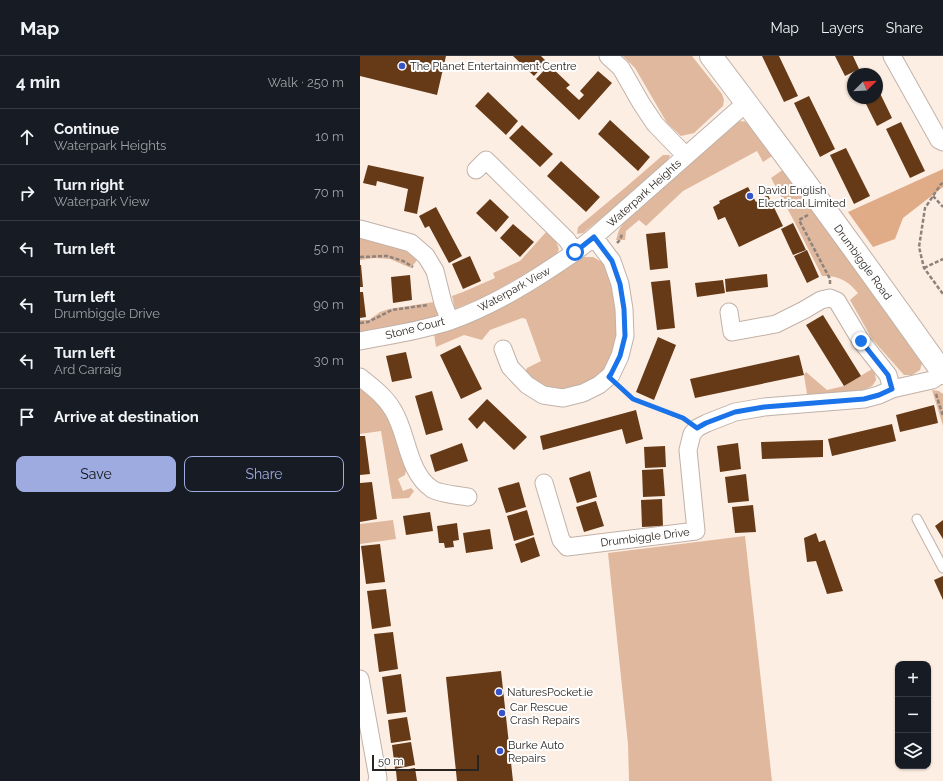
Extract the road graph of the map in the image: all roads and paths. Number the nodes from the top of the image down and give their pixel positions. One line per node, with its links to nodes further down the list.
1 (608, 56): 6 (street)
2 (710, 56): 4 (street, Drumbiggle Road)
3 (892, 56): 5 (street)
4 (746, 103): 6 (street, Waterpark Heights); 27 (street, Drumbiggle Road)
5 (943, 142)
6 (686, 156): 13 (street, Waterpark Heights)
7 (476, 170): 14 (street)
8 (943, 183): 9 (path)
9 (933, 196): 10 (path); 18 (path)
10 (943, 207)
11 (812, 213): 21 (path)
12 (360, 229): 23 (street, Stone Court)
13 (594, 237): 14 (street, Waterpark Heights); 29 (street)
14 (575, 252): 23 (street, Waterpark View)
15 (360, 257): 17 (path)
16 (943, 258): 18 (path)
17 (416, 268)
18 (924, 268): 19 (path)
19 (943, 294)
20 (427, 299): 24 (path)
21 (833, 300): 22 (street); 30 (street)
22 (729, 312)
23 (450, 321): 25 (street, Stone Court)
24 (360, 323)
25 (360, 341)
26 (503, 349): 29 (street)
27 (943, 373): 30 (street)
28 (360, 377): 33 (street)
29 (609, 377): 31 (path)
30 (892, 389): 31 (street)
31 (697, 428): 32 (street, Drumbiggle Drive)
32 (544, 483)
33 (468, 497)
34 (917, 519): 35 (lane)
35 (943, 568)
36 (360, 679): 37 (street)
37 (377, 781)

